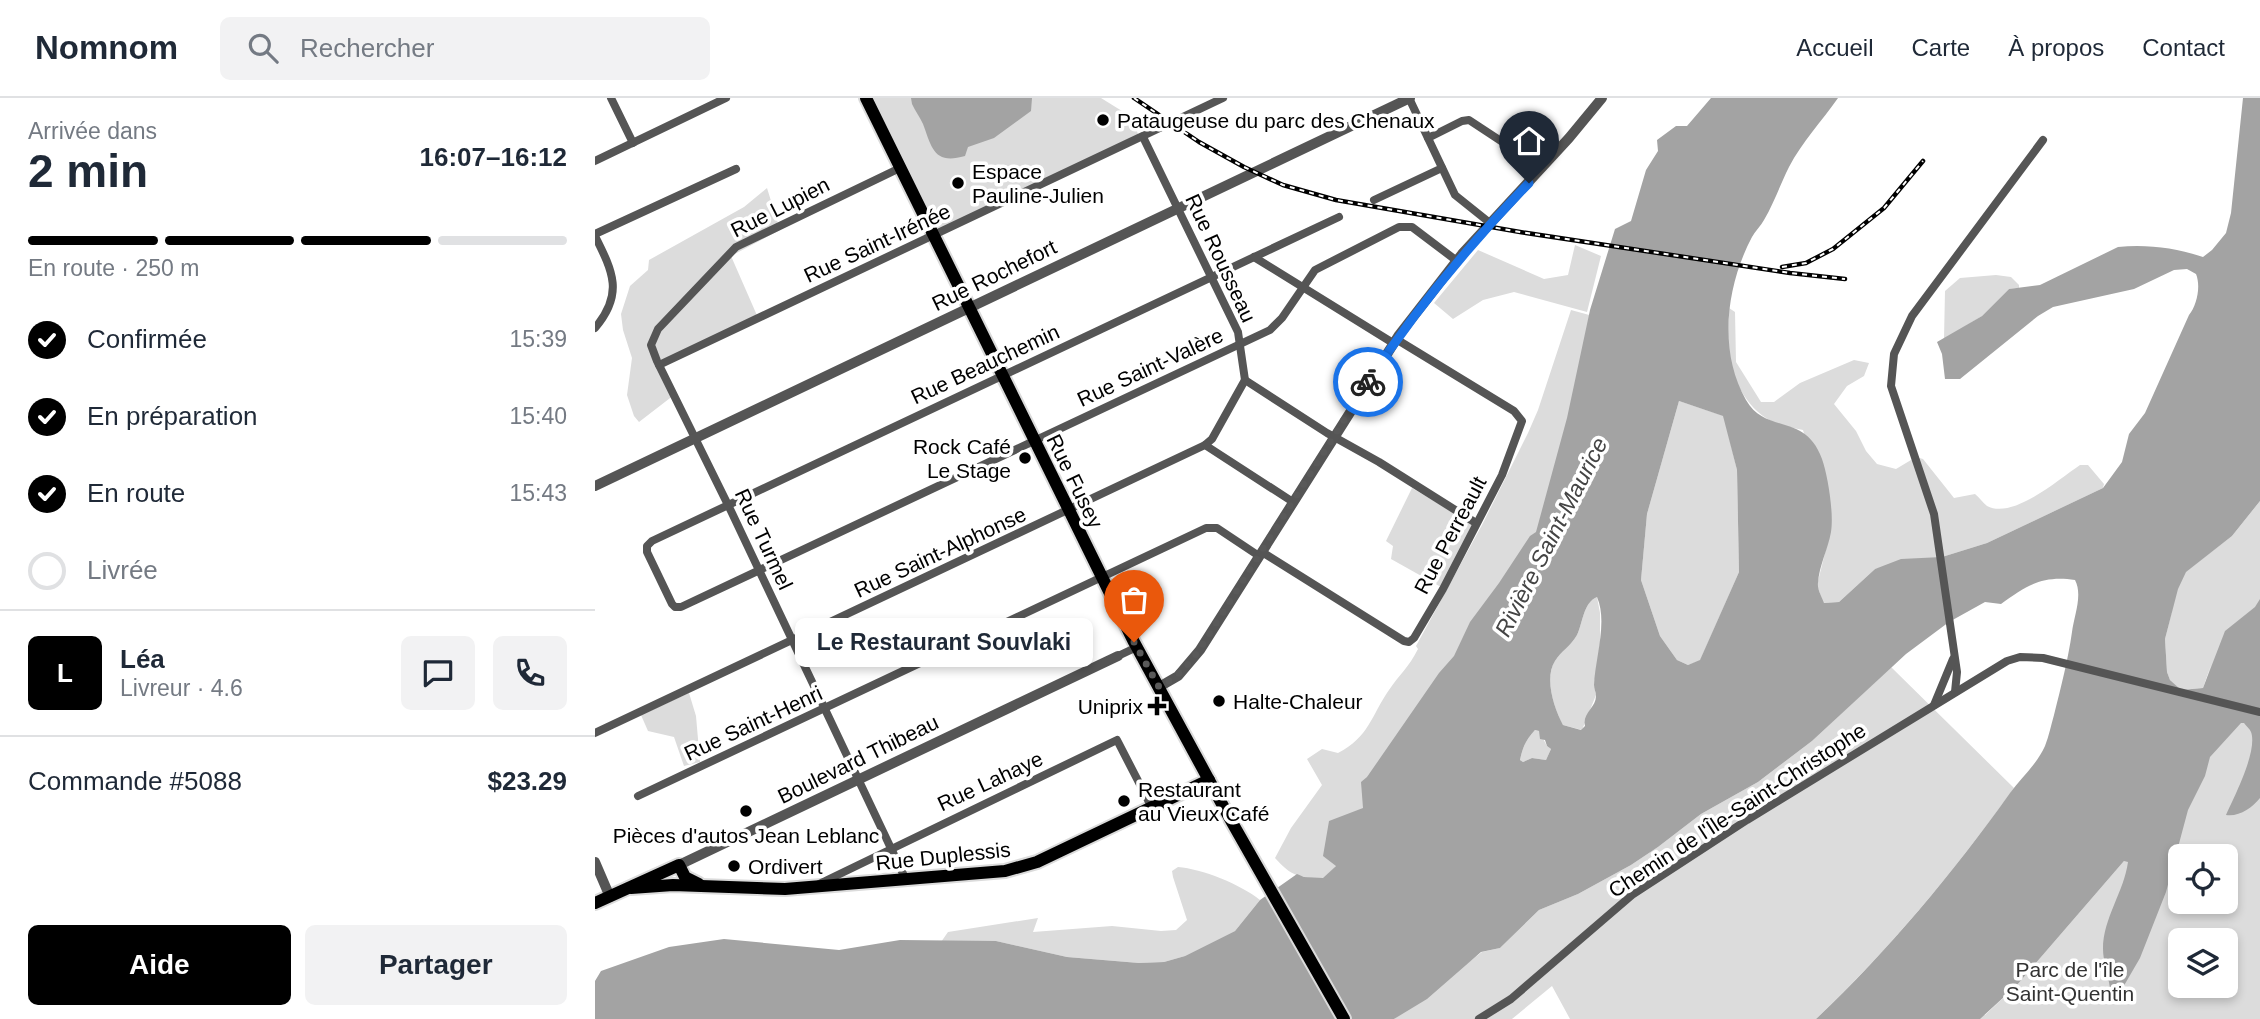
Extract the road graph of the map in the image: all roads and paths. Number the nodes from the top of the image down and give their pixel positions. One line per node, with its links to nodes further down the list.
1 (611, 98): 10 (street)
2 (726, 98): 10 (street)
3 (866, 98): 13 (main road, Rue Fusey)
4 (1223, 98): 7 (street, Rue Saint-Irénée)
5 (1409, 98): 8 (street); 17 (street, Rue Rochefort)
6 (1602, 98): 14 (street)
7 (1143, 137): 17 (street, Rue Rousseau); 21 (street, Rue Saint-Irénée)
8 (1428, 138): 12 (street); 14 (street)
9 (2043, 139): 48 (street)
10 (633, 143): 11 (street)
11 (595, 160)
12 (1442, 167): 16 (street); 19 (street)
13 (900, 168): 21 (main road, Rue Fusey); 30 (street, Rue Lupien)
14 (1542, 168): 19 (street)
15 (736, 169): 20 (street)
16 (1374, 200)
17 (1178, 208): 24 (street, Rue Rousseau); 26 (street, Rue Rochefort)
18 (1339, 217): 22 (street, Rue Beauchemin)
19 (1490, 223): 23 (street)
20 (595, 235): 27 (street)
21 (935, 235): 26 (main road, Rue Fusey); 30 (street, Rue Saint-Irénée)
22 (1254, 257): 24 (street, Rue Beauchemin); 25 (street)
23 (1457, 261): 25 (street, Rue Saint-Valère); 28 (street)
24 (1212, 277): 29 (street, Rue Rousseau); 31 (street, Rue Beauchemin)
25 (1303, 286): 28 (street); 29 (street, Rue Saint-Valère)
26 (971, 308): 31 (main road, Rue Fusey); 34 (street, Rue Rochefort)
27 (595, 328)
28 (1395, 341): 33 (street); 41 (street, Rue Perreault)
29 (1240, 344): 32 (street, Rue Rousseau); 35 (street, Rue Saint-Valère)
30 (659, 365): 34 (street, Rue Turmel)
31 (1003, 375): 35 (main road, Rue Fusey); 39 (street, Rue Beauchemin)
32 (1245, 380): 33 (street); 36 (street)
33 (1334, 437): 38 (street); 41 (street)
34 (695, 438): 37 (street, Rue Rochefort); 39 (street, Rue Turmel)
35 (1034, 442): 40 (main road, Rue Fusey); 43 (street, Rue Saint-Valère)
36 (1205, 445): 38 (street); 40 (street, Rue Saint-Alphonse)
37 (595, 486)
38 (1293, 502): 42 (street)
39 (729, 505): 43 (street, Rue Turmel); 45 (street, Rue Beauchemin)
40 (1067, 511): 44 (main road, Rue Fusey); 46 (street, Rue Saint-Alphonse)
41 (1476, 523): 42 (street, Rue Perreault)
42 (1260, 554): 44 (street, Rue Saint-Henri); 50 (street)
43 (759, 571): 45 (street, Rue Saint-Valère); 46 (street, Rue Turmel)
44 (1103, 579): 47 (main road, Rue Fusey); 53 (street, Rue Saint-Henri)
45 (675, 607)
46 (792, 640): 53 (street, Rue Turmel); 55 (street, Rue Saint-Alphonse)
47 (1136, 647): 49 (street, Boulevard Thibeau); 50 (main road, Rue Fusey)
48 (1953, 654): 51 (street); 52 (street)
49 (1118, 656): 57 (street, Boulevard Thibeau)
50 (1159, 687): 56 (main road, Rue Fusey)
51 (1955, 692): 52 (street, Chemin de l'Île-Saint-Christophe); 54 (street, Chemin de l'Île-Saint-Christophe)
52 (1934, 706): 70 (street, Chemin de l'Île-Saint-Christophe)
53 (824, 709): 57 (street, Rue Turmel); 58 (street, Rue Saint-Henri)
54 (2260, 712)
55 (595, 733)
56 (1209, 779): 59 (main road, Rue Duplessis); 69 (main road, Rue Fusey)
57 (859, 781): 60 (street, Rue Turmel); 62 (street, Boulevard Thibeau)
58 (638, 796)
59 (1151, 806): 60 (street, Rue Lahaye); 63 (main road, Rue Duplessis)
60 (891, 848): 63 (street, Rue Turmel); 65 (street, Rue Lahaye)
61 (595, 862): 67 (street)
62 (679, 865): 64 (main road); 66 (main road, Boulevard Thibeau)
63 (905, 880): 65 (main road, Rue Duplessis)
64 (703, 885): 65 (main road, Rue Duplessis); 66 (main road, Rue Duplessis)
65 (813, 887)
66 (631, 888): 67 (main road, Boulevard Thibeau)
67 (610, 897): 68 (main road, Boulevard Thibeau)
68 (595, 903)
69 (1344, 1019)
70 (1479, 1019)

